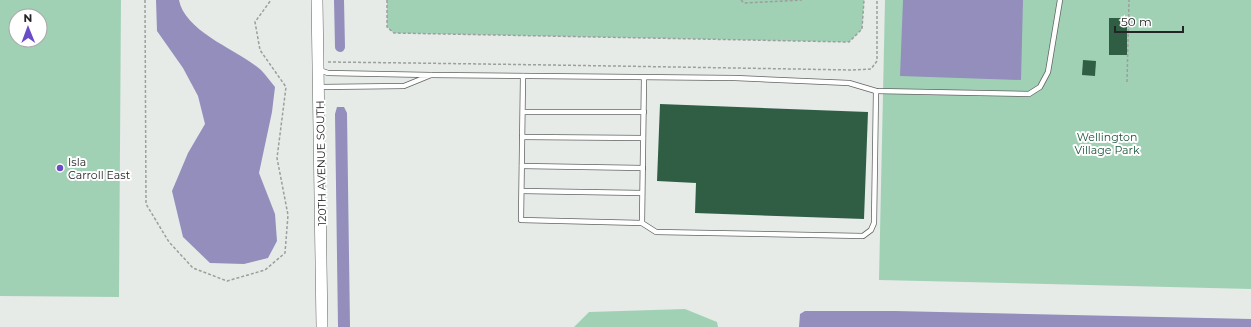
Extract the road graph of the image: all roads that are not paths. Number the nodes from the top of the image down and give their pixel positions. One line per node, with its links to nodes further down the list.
1 (317, 0): 3 (street, 120TH AVENUE SOUTH)
2 (1060, 0): 8 (lane)
3 (320, 70): 4 (lane); 7 (street, 120TH AVENUE SOUTH)
4 (431, 75): 5 (lane); 7 (lane)
5 (523, 76): 6 (lane); 9 (lane)
6 (644, 78): 8 (lane); 10 (lane)
7 (320, 87): 18 (street, 120TH AVENUE SOUTH)
8 (876, 91): 17 (lane)
9 (522, 112): 10 (lane); 11 (lane)
10 (644, 112): 12 (lane)
11 (522, 137): 12 (lane); 13 (lane)
12 (643, 138): 14 (lane)
13 (522, 166): 14 (lane); 15 (lane)
14 (643, 168): 16 (lane)
15 (522, 191): 16 (lane); 17 (lane)
16 (642, 193): 17 (lane)
17 (642, 223)
18 (322, 327)

